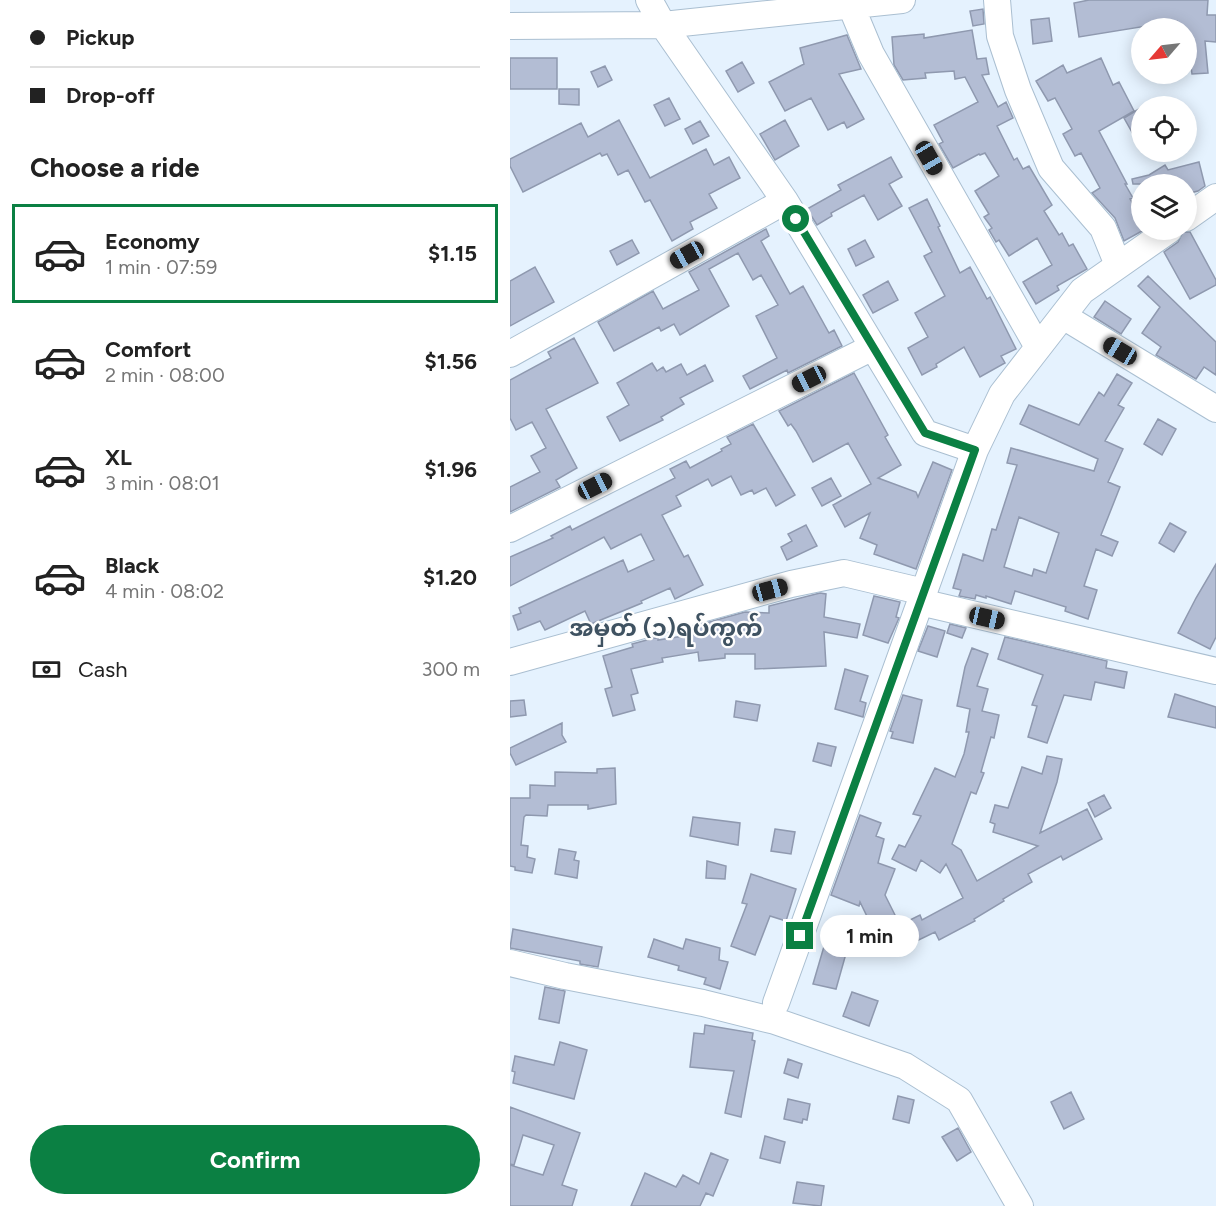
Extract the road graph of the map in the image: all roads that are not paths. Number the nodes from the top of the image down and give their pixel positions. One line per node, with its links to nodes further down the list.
1 (649, 0): 5 (street)
2 (902, 0): 4 (street)
3 (997, 0): 11 (street)
4 (851, 6): 5 (street); 13 (street)
5 (663, 25): 6 (street); 8 (street)
6 (510, 26)
7 (1216, 197): 9 (street)
8 (784, 201): 14 (street); 15 (street)
9 (1197, 210)
10 (1154, 240): 11 (street)
11 (1118, 265): 12 (street)
12 (1063, 315): 13 (street); 16 (street)
13 (1038, 346): 17 (street)
14 (873, 347): 17 (street); 18 (street)
15 (510, 354)
16 (1216, 409)
17 (975, 450): 19 (street)
18 (510, 529)
19 (922, 597): 20 (street); 21 (street); 23 (street)
20 (510, 662)
21 (1216, 671)
22 (510, 963): 24 (street)
23 (776, 1003)
24 (1020, 1206)

